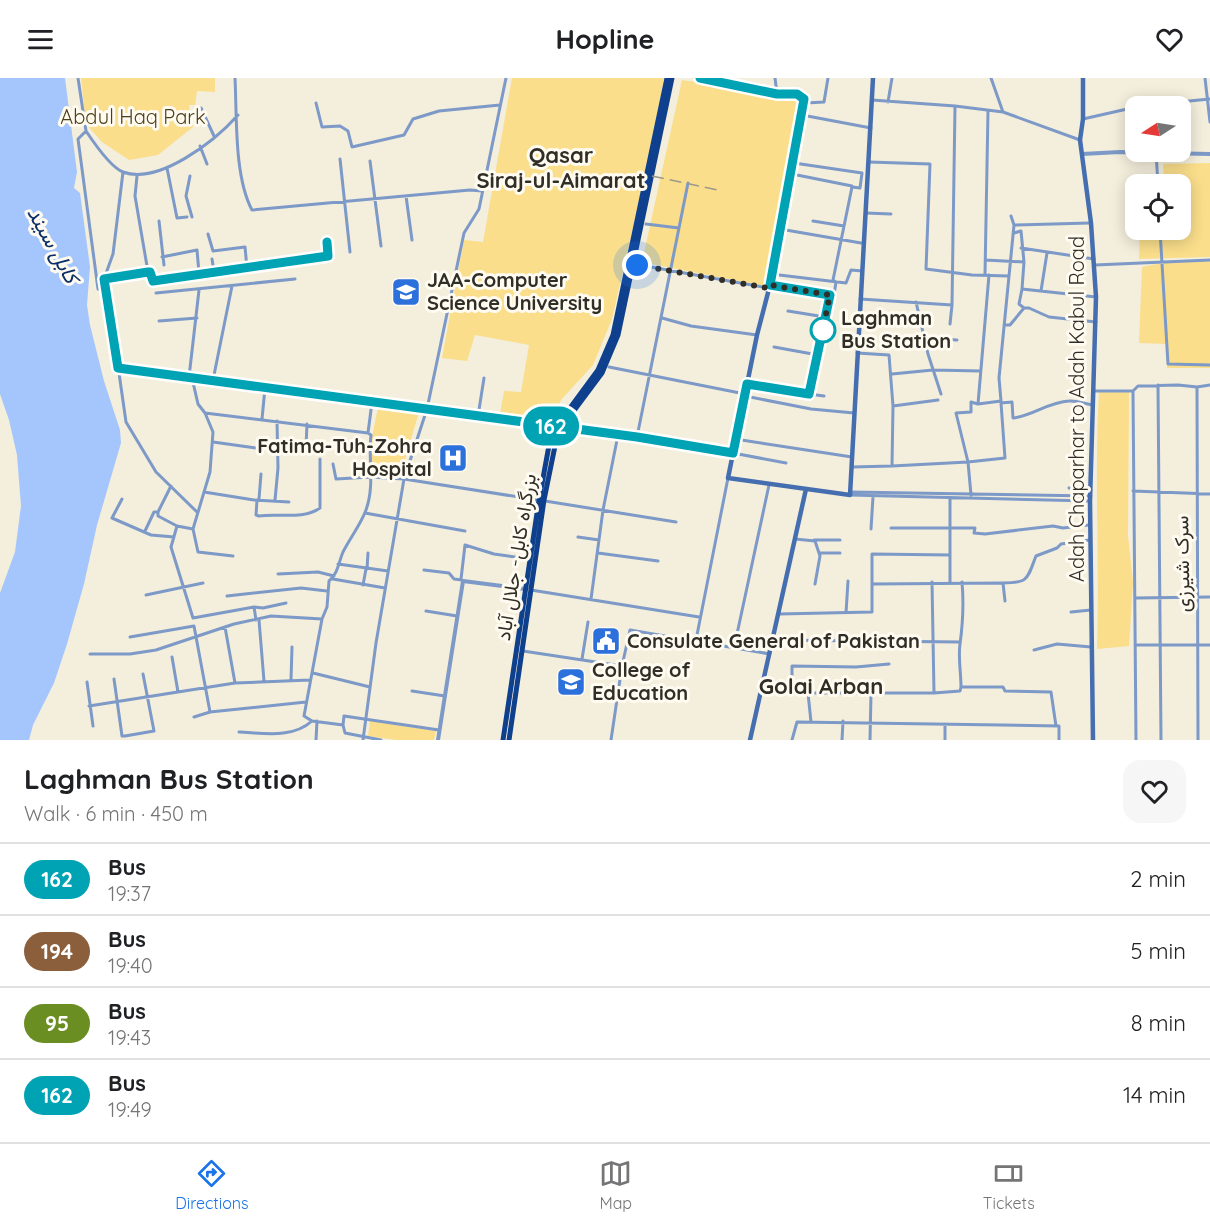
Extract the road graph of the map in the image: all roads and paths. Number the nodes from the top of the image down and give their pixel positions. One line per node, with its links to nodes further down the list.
1 (78, 78): 33 (street)
2 (235, 78): 28 (street)
3 (506, 78): 22 (street)
4 (667, 78): 90 (highway, بزرگراه کابل- جلال آباد)
5 (672, 78): 90 (highway, بزرگراه کابل- جلال آباد)
6 (700, 78): 14 (main road)
7 (775, 78): 15 (street)
8 (828, 78): 16 (street)
9 (873, 78): 18 (main road)
10 (892, 78): 20 (street)
11 (990, 78): 27 (street)
12 (1083, 78): 30 (main road, Adah Chaparhar to Adah Kabul Road)
13 (1205, 78): 17 (street)
14 (710, 79): 15 (main road)
15 (777, 94): 16 (main road)
16 (804, 99): 29 (main road)
17 (1208, 99): 19 (street); 31 (street)
18 (872, 100): 20 (street); 32 (main road)
19 (1191, 101)
20 (888, 102): 23 (street)
21 (316, 103): 22 (street)
22 (500, 105): 53 (street)
23 (955, 106): 26 (street); 97 (street)
24 (201, 108): 34 (street)
25 (1125, 110): 30 (street)
26 (988, 111): 27 (street); 84 (street)
27 (1003, 112): 35 (street)
28 (238, 115): 34 (street); 57 (street)
29 (802, 115): 32 (street); 44 (main road)
30 (1083, 119): 35 (main road, Adah Chaparhar to Adah Kabul Road)
31 (1210, 122)
32 (871, 128): 43 (main road)
33 (86, 131): 47 (street); 109 (street)
34 (214, 136): 36 (street)
35 (1080, 140): 38 (main road, Adah Chaparhar to Adah Kabul Road)
36 (200, 146): 45 (street); 46 (street)
37 (1125, 152): 38 (street)
38 (1082, 154): 65 (main road, Adah Chaparhar to Adah Kabul Road)
39 (1191, 154): 40 (street)
40 (1210, 154)
41 (340, 159): 57 (street)
42 (370, 161): 56 (street)
43 (869, 162): 54 (main road); 97 (street)
44 (794, 163): 48 (main road); 52 (street)
45 (207, 164)
46 (167, 168): 49 (street); 61 (street)
47 (123, 172): 49 (street); 102 (street)
48 (792, 174): 52 (street); 70 (main road)
49 (137, 175): 95 (street)
50 (190, 176): 62 (street)
51 (688, 183): 69 (street)
52 (852, 187): 54 (street); 68 (street)
53 (482, 191): 55 (street); 158 (street)
54 (867, 193): 58 (main road)
55 (406, 196): 56 (street); 74 (street)
56 (375, 199): 57 (street); 78 (street)
57 (344, 202): 80 (street)
58 (866, 213): 59 (street); 94 (main road)
59 (891, 214)
60 (1011, 216): 67 (street)
61 (187, 217)
62 (192, 217)
63 (159, 221): 82 (street)
64 (813, 221): 68 (street)
65 (1091, 223): 67 (street); 89 (main road, Adah Chaparhar to Adah Kabul Road)
66 (646, 224): 69 (street)
67 (1014, 225): 71 (street)
68 (844, 226): 73 (street)
69 (679, 228): 93 (street)
70 (780, 229): 73 (street); 99 (main road)
71 (1014, 233): 79 (street); 85 (street)
72 (208, 234): 92 (street)
73 (840, 239): 77 (street); 104 (street)
74 (412, 240)
75 (1161, 240): 87 (street)
76 (327, 242): 92 (street)
77 (861, 243)
78 (381, 246)
79 (1021, 248): 81 (street); 88 (street)
80 (350, 252)
81 (1047, 253): 89 (street); 110 (street)
82 (162, 256): 91 (street); 98 (street)
83 (212, 259): 96 (street)
84 (985, 260): 85 (street); 100 (street)
85 (1011, 260): 88 (street); 101 (street)
86 (1210, 260): 87 (street)
87 (1162, 261): 89 (street); 132 (street)
88 (1024, 262): 107 (street)
89 (1095, 262): 113 (main road, Adah Chaparhar to Adah Kabul Road)
90 (632, 264): 93 (street); 165 (highway, بزرگراه کابل- جلال آباد)
91 (164, 265)
92 (247, 268): 96 (street)
93 (670, 271): 106 (street); 121 (street)
94 (862, 271): 104 (street); 114 (main road)
95 (148, 272): 98 (street); 102 (street)
96 (214, 272): 98 (street)
97 (953, 272): 100 (street); 116 (street)
98 (199, 273)
99 (771, 274): 104 (street); 106 (main road)
100 (987, 275): 101 (street); 136 (street)
101 (1009, 276): 125 (street)
102 (104, 279): 109 (street)
103 (295, 279): 105 (street)
104 (832, 280): 112 (street)
105 (232, 285): 108 (street); 141 (street)
106 (769, 286): 112 (street); 126 (main road)
107 (1022, 289): 110 (street); 117 (street)
108 (199, 290): 111 (street); 120 (street)
109 (106, 291): 134 (street)
110 (1041, 291): 113 (street)
111 (156, 293)
112 (830, 295): 119 (street)
113 (1096, 297): 123 (main road, Adah Chaparhar to Adah Kabul Road)
114 (860, 299): 115 (street); 130 (main road)
115 (916, 302): 116 (street); 127 (street)
116 (952, 305): 124 (street)
117 (1023, 308): 123 (street); 125 (street)
118 (788, 310): 119 (street)
119 (825, 317): 131 (street)
120 (196, 318): 122 (street); 139 (street)
121 (662, 318): 126 (street); 138 (street)
122 (159, 321)
123 (1096, 322): 147 (main road, Adah Chaparhar to Adah Kabul Road)
124 (950, 324)
125 (1004, 325): 155 (street)
126 (757, 335): 142 (main road)
127 (925, 338): 128 (street); 135 (street)
128 (957, 340)
129 (774, 347): 131 (street)
130 (857, 353): 137 (street); 160 (main road)
131 (818, 355): 149 (street)
132 (1210, 365)
133 (609, 367): 138 (street)
134 (118, 368): 139 (street); 186 (street)
135 (933, 370): 136 (street); 137 (street); 150 (street)
136 (980, 371): 155 (street)
137 (891, 374): 157 (street)
138 (650, 376): 151 (street); 168 (street)
139 (190, 377): 141 (street); 159 (street)
140 (484, 378): 161 (street)
141 (213, 380): 145 (street)
142 (747, 384): 149 (street); 151 (main road)
143 (1158, 385): 146 (street); 148 (street); 191 (street)
144 (1210, 385): 146 (street)
145 (265, 387): 153 (street); 162 (street)
146 (1197, 387): 193 (street, سرک شیرزی)
147 (1093, 390): 148 (street); 156 (main road, Adah Chaparhar to Adah Kabul Road)
148 (1133, 391): 189 (street)
149 (809, 394): 152 (street)
150 (941, 394)
151 (745, 395): 160 (street); 169 (main road)
152 (824, 396)
153 (372, 400): 158 (street); 166 (street)
154 (938, 400): 157 (street)
155 (978, 404): 176 (street)
156 (1093, 405): 176 (street); 196 (main road, Adah Chaparhar to Adah Kabul Road)
157 (893, 406): 179 (street)
158 (427, 409): 161 (street); 184 (street)
159 (205, 412): 162 (street); 170 (street)
160 (854, 413): 174 (main road)
161 (478, 416): 165 (street)
162 (262, 419): 163 (street)
163 (277, 421): 164 (street); 201 (street)
164 (307, 424): 166 (street); 171 (street)
165 (558, 428): 167 (street); 202 (highway, بزرگراه کابل- جلال آباد)
166 (368, 433): 182 (street)
167 (618, 435): 168 (street); 204 (street)
168 (637, 437): 173 (street)
169 (735, 439): 173 (main road); 174 (street)
170 (213, 442): 172 (street); 190 (street)
171 (306, 446)
172 (256, 448)
173 (733, 453): 177 (street); 183 (main road)
174 (852, 457): 180 (main road)
175 (320, 459): 200 (street)
176 (968, 462): 179 (street); 195 (street)
177 (786, 463)
178 (333, 464): 182 (street)
179 (892, 466): 180 (street)
180 (852, 467): 192 (main road)
181 (261, 474): 200 (street)
182 (371, 477): 184 (street); 207 (street)
183 (728, 478): 185 (main road); 269 (street)
184 (404, 479): 202 (street); 208 (street)
185 (769, 485): 188 (main road); 286 (street)
186 (171, 486): 205 (street); 206 (street)
187 (1069, 488): 196 (street)
188 (806, 489): 192 (main road); 220 (main road)
189 (1133, 491): 191 (street); 258 (street)
190 (204, 492): 200 (street); 206 (street)
191 (1161, 492): 193 (street); 255 (street)
192 (850, 494): 195 (street); 197 (street)
193 (1196, 494): 194 (street); 256 (street, سرک شیرزی)
194 (1210, 494)
195 (971, 496): 196 (street); 198 (street)
196 (1091, 496): 210 (main road, Adah Chaparhar to Adah Kabul Road)
197 (873, 497): 198 (street); 214 (street)
198 (950, 498): 215 (street)
199 (122, 499): 216 (street)
200 (258, 500): 201 (street)
201 (274, 500): 203 (street)
202 (542, 500): 204 (street); 231 (highway, بزرگراه کابل- جلال آباد); 251 (highway, بزرگراه کابل- جلال آباد)
203 (289, 502)
204 (603, 510): 209 (street); 222 (street)
205 (158, 512): 211 (street); 216 (street)
206 (197, 512): 213 (street)
207 (365, 513): 208 (street); 233 (street)
208 (397, 519): 217 (street); 236 (street)
209 (676, 522)
210 (1091, 525): 215 (street); 221 (main road, Adah Chaparhar to Adah Kabul Road)
211 (177, 526): 213 (street); 218 (street)
212 (891, 528): 215 (street)
213 (193, 529): 230 (street)
214 (871, 529)
215 (950, 529): 229 (street)
216 (146, 531): 218 (street)
217 (465, 531)
218 (174, 537): 249 (street)
219 (578, 537): 222 (street)
220 (795, 539): 223 (street); 267 (main road)
221 (1091, 539): 245 (street); 263 (main road, Adah Chaparhar to Adah Kabul Road)
222 (599, 540): 226 (street)
223 (814, 540): 224 (street); 227 (street)
224 (840, 540)
225 (368, 553): 234 (street)
226 (598, 553): 232 (street); 259 (street)
227 (818, 553): 228 (street); 246 (street)
228 (840, 554)
229 (950, 555): 242 (street); 247 (street)
230 (233, 556)
231 (530, 559): 239 (street); 251 (highway, بزرگراه کابل- جلال آباد)
232 (658, 561)
233 (338, 564): 234 (street); 238 (street)
234 (366, 569): 236 (street); 248 (street)
235 (424, 570): 239 (street)
236 (388, 571): 250 (street)
237 (278, 574): 238 (street)
238 (334, 578): 248 (street); 252 (street)
239 (463, 580): 251 (street); 268 (street)
240 (848, 581): 266 (street)
241 (932, 582): 242 (street); 247 (street); 278 (street)
242 (950, 582): 243 (street)
243 (962, 582): 245 (street); 279 (street)
244 (203, 583): 249 (street)
245 (1003, 583): 260 (street)
246 (815, 584)
247 (872, 584): 266 (street)
248 (363, 585): 250 (street)
249 (183, 587): 253 (street); 262 (street)
250 (385, 588): 296 (street)
251 (528, 590): 259 (street); 288 (highway, بزرگراه کابل- جلال آباد); 339 (highway, بزرگراه کابل- جلال آباد)
252 (328, 591): 254 (street); 270 (street)
253 (146, 595)
254 (227, 596)
255 (1159, 597): 256 (street); 258 (street); 281 (street)
256 (1198, 597): 257 (street); 282 (street, سرک شیرزی)
257 (1210, 597)
258 (1135, 598): 280 (street)
259 (591, 599): 269 (street)
260 (1005, 601)
261 (286, 603): 262 (street)
262 (254, 607): 271 (street)
263 (1093, 610): 265 (street); 285 (main road, Adah Chaparhar to Adah Kabul Road)
264 (426, 611): 268 (street)
265 (1071, 612)
266 (846, 613): 267 (street)
267 (779, 614): 277 (main road)
268 (457, 616): 315 (street)
269 (699, 616): 276 (street)
270 (322, 619): 271 (street); 297 (street)
271 (258, 620): 273 (street); 302 (street)
272 (588, 622): 292 (street)
273 (225, 627): 275 (street); 304 (street)
274 (130, 637): 275 (street)
275 (196, 637): 289 (street); 307 (street)
276 (696, 640): 286 (street); 294 (street)
277 (773, 640): 278 (street); 290 (main road)
278 (932, 641): 279 (street); 314 (street)
279 (960, 642): 306 (street)
280 (1136, 645): 281 (street); 349 (street)
281 (1160, 645): 282 (street); 350 (street)
282 (1198, 645): 283 (street); 351 (street, سرک شیرزی)
283 (1210, 645)
284 (292, 646): 300 (street)
285 (1093, 647): 287 (street); 348 (main road, Adah Chaparhar to Adah Kabul Road)
286 (734, 648): 290 (street)
287 (1034, 650)
288 (522, 651): 292 (street); 340 (highway, بزرگراه کابل- جلال آباد)
289 (90, 654)
290 (770, 654): 310 (main road)
291 (172, 657): 309 (street)
292 (582, 659): 294 (street)
293 (889, 664): 311 (street)
294 (622, 666): 341 (street)
295 (367, 667): 296 (street)
296 (374, 667): 305 (street)
297 (313, 673): 301 (street); 305 (street)
298 (143, 674): 316 (street)
299 (114, 679): 317 (street)
300 (291, 680): 301 (street); 302 (street)
301 (311, 680): 318 (street)
302 (264, 681): 304 (street)
303 (87, 682): 319 (street)
304 (235, 683): 307 (street)
305 (370, 687): 322 (street)
306 (961, 687): 314 (street); 330 (street)
307 (207, 688): 309 (street); 320 (street)
308 (412, 691): 315 (street)
309 (178, 692): 316 (street)
310 (761, 693): 311 (street); 342 (main road)
311 (792, 693): 312 (street)
312 (808, 693): 313 (street); 325 (street)
313 (871, 693): 314 (street); 326 (street)
314 (934, 693)
315 (445, 696): 331 (street)
316 (148, 697): 317 (street); 317 (street)
317 (118, 701): 319 (street)
318 (306, 702): 320 (street); 323 (street)
319 (89, 706): 329 (street)
320 (210, 712): 321 (street)
321 (194, 717)
322 (366, 720): 328 (street); 331 (street); 334 (street)
323 (315, 721): 328 (street); 333 (street); 336 (street)
324 (843, 721): 325 (street); 326 (street); 344 (street)
325 (811, 722): 343 (street)
326 (870, 723): 327 (street); 345 (street)
327 (945, 724): 330 (street); 346 (street)
328 (342, 725): 334 (street)
329 (93, 726)
330 (1056, 726): 347 (street)
331 (439, 730): 338 (street)
332 (239, 732): 333 (street)
333 (253, 733): 335 (street)
334 (363, 739): 337 (street)
335 (253, 740)
336 (316, 740)
337 (381, 740)
338 (438, 740)
339 (503, 740)
340 (509, 740)
341 (611, 740)
342 (750, 740)
343 (792, 740)
344 (842, 740)
345 (870, 740)
346 (945, 740)
347 (1059, 740)
348 (1093, 740)
349 (1136, 740)
350 (1161, 740)
351 (1198, 740)

